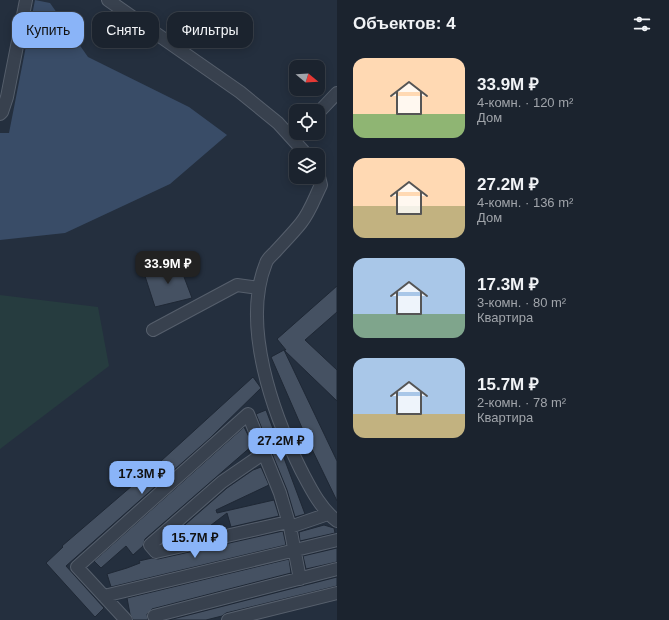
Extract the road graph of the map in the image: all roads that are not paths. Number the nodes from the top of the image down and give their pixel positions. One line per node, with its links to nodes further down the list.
1 (26, 0): 5 (lane)
2 (108, 0): 6 (lane)
3 (337, 93): 4 (lane)
4 (325, 106)
5 (0, 114)
6 (289, 131)
7 (321, 184): 8 (lane)
8 (259, 288): 9 (lane); 11 (lane)
9 (153, 330)
10 (264, 453): 12 (lane); 12 (lane); 18 (lane)
11 (332, 518): 12 (lane)
12 (289, 524): 14 (lane)
13 (337, 540): 14 (lane)
14 (294, 551): 16 (lane); 18 (lane)
15 (337, 569): 16 (lane)
16 (300, 579): 19 (lane)
17 (337, 592): 21 (lane)
18 (104, 596): 20 (lane)
19 (154, 616)
20 (126, 620)
21 (228, 620)

